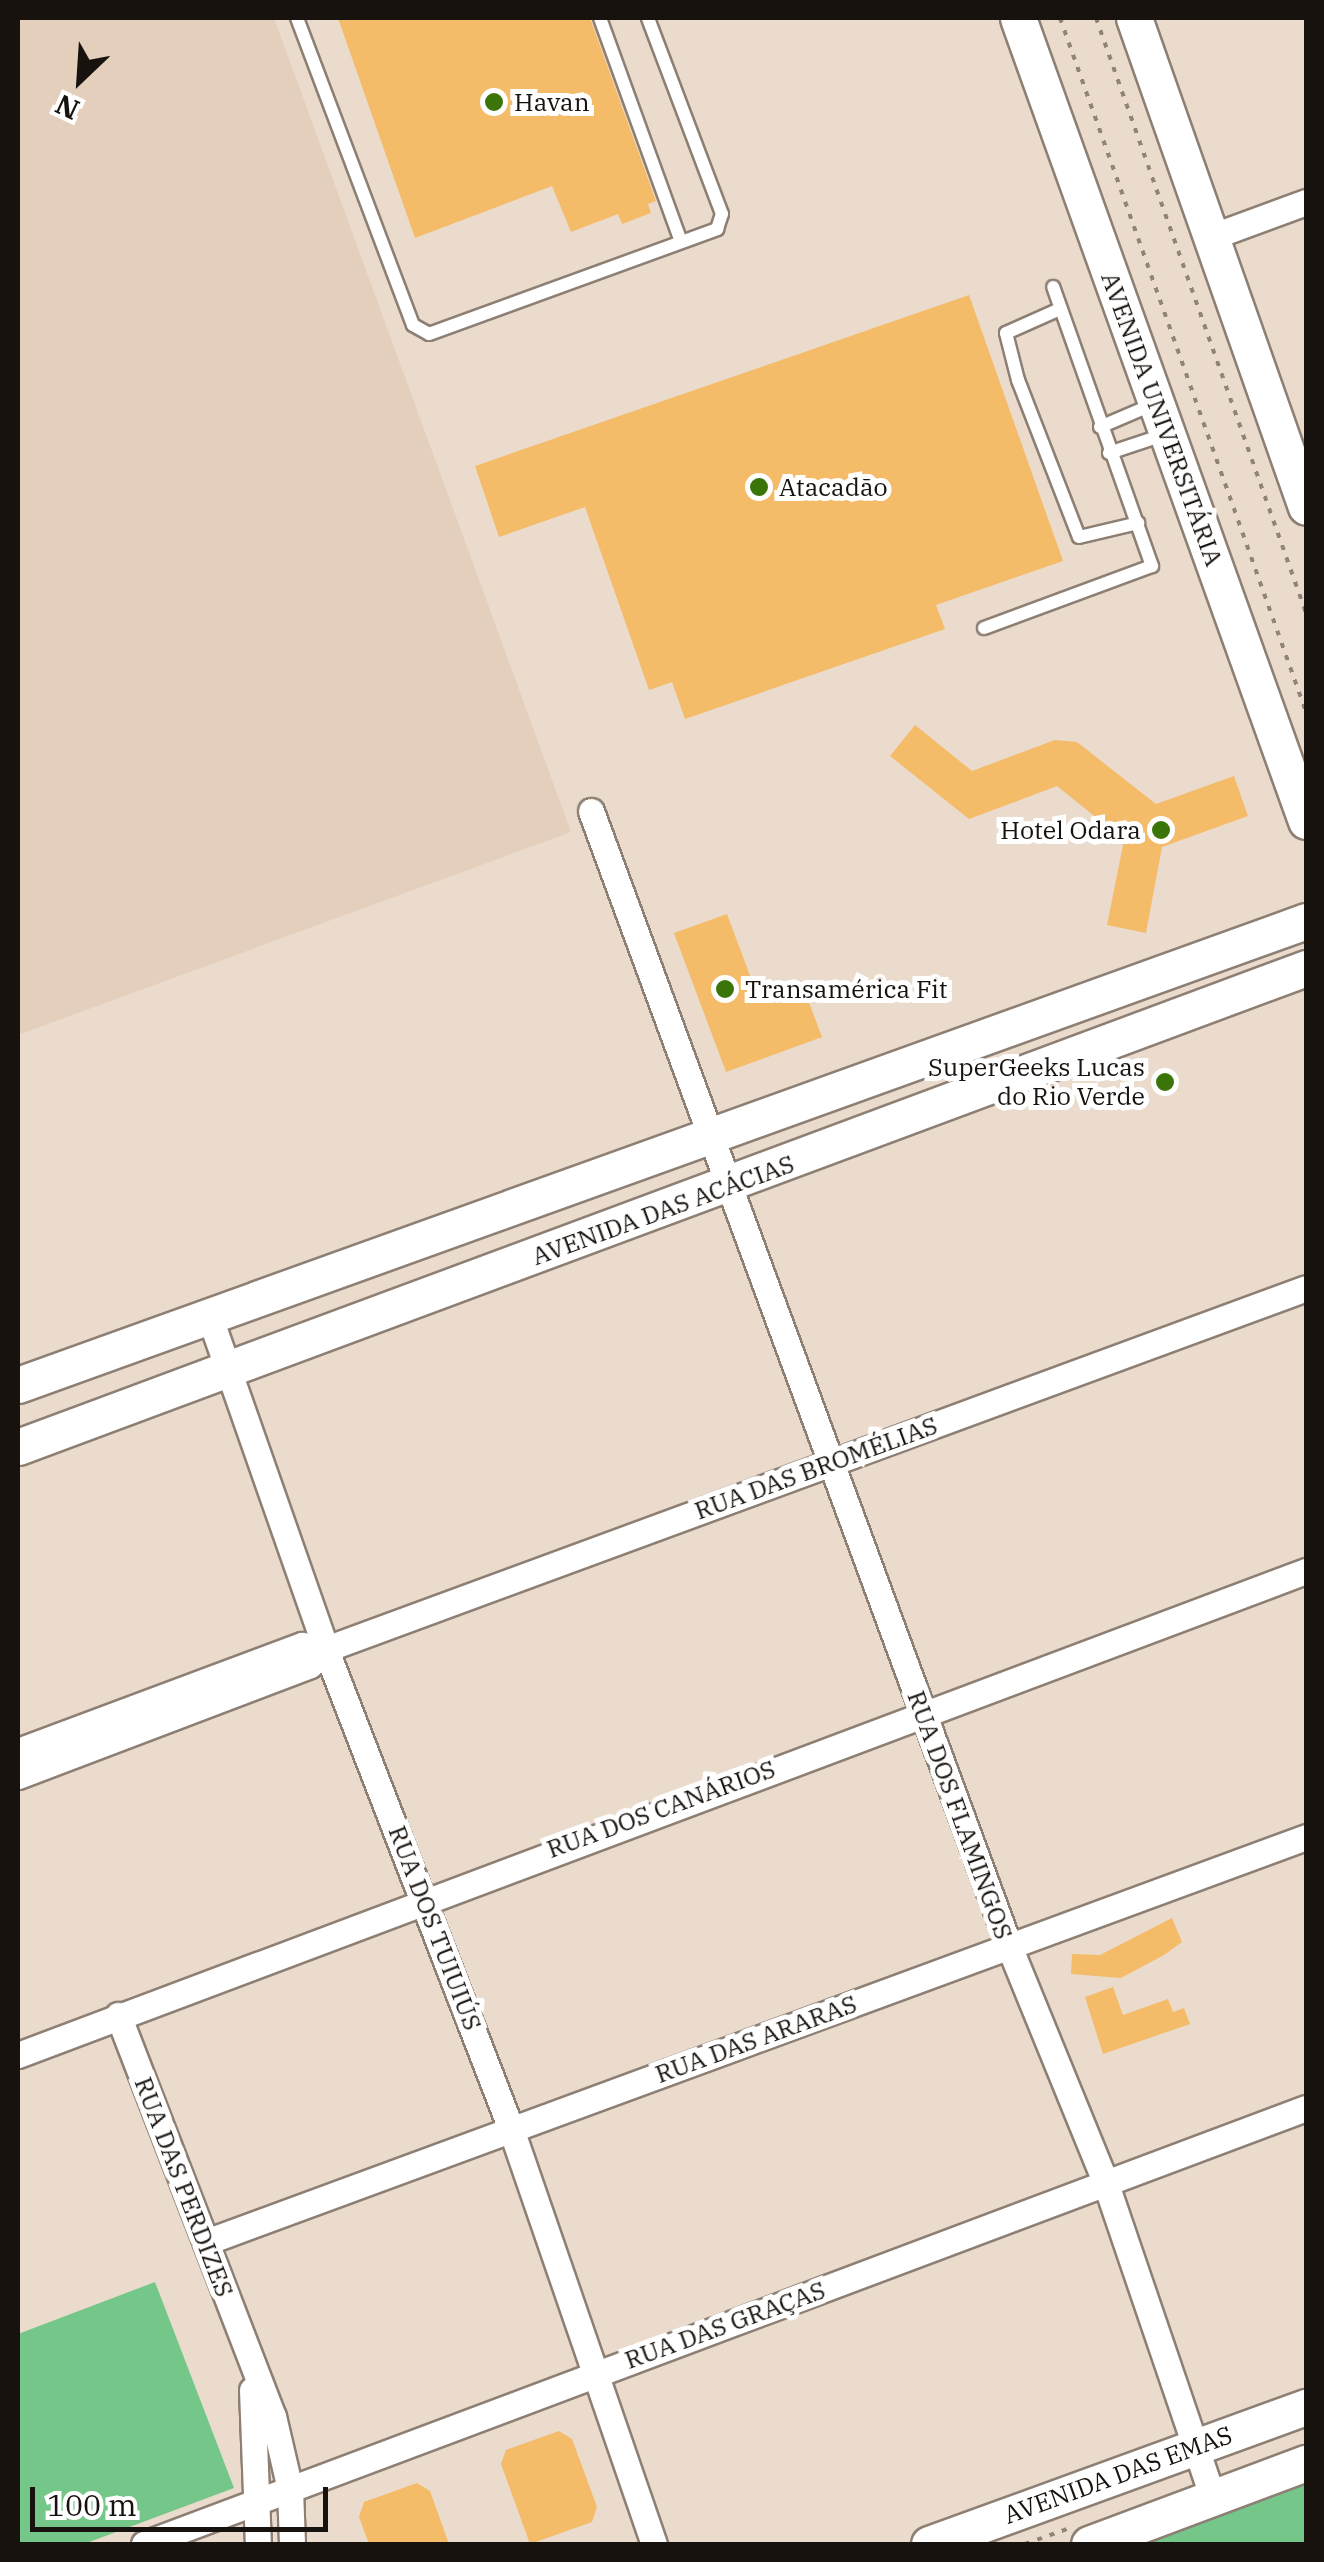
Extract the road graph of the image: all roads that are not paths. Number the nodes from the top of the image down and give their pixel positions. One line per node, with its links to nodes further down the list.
1 (297, 18): 8 (lane)
2 (600, 18): 8 (lane)
3 (648, 18): 8 (lane)
4 (1018, 18): 11 (street, AVENIDA UNIVERSITÁRIA)
5 (1140, 19): 7 (street)
6 (1306, 202): 7 (street)
7 (1211, 237): 13 (street)
8 (682, 242)
9 (1053, 287): 10 (lane)
10 (1060, 309): 12 (lane); 16 (lane)
11 (1162, 418): 12 (lane); 14 (lane); 19 (street, AVENIDA UNIVERSITÁRIA)
12 (1100, 427): 14 (lane)
13 (1296, 441): 15 (street)
14 (1108, 453): 16 (lane)
15 (1306, 507)
16 (1138, 523): 17 (lane)
17 (984, 628)
18 (591, 811): 22 (street, RUA DOS FLAMINGOS)
19 (1306, 821)
20 (1306, 920): 22 (street)
21 (1306, 968): 23 (street, AVENIDA DAS ACÁCIAS)
22 (712, 1130): 23 (street, RUA DOS FLAMINGOS); 25 (street)
23 (735, 1184): 26 (street, AVENIDA DAS ACÁCIAS); 29 (street, RUA DOS FLAMINGOS)
24 (1306, 1288): 29 (street, RUA DAS BROMÉLIAS)
25 (210, 1315): 26 (street, RUA DOS TUIUIÚS); 27 (street)
26 (230, 1369): 28 (street, AVENIDA DAS ACÁCIAS); 31 (street, RUA DOS TUIUIÚS)
27 (18, 1385)
28 (18, 1447)
29 (834, 1461): 31 (street, RUA DAS BROMÉLIAS); 32 (street, RUA DOS FLAMINGOS)
30 (1306, 1572): 32 (street, RUA DOS CANÁRIOS)
31 (326, 1649): 33 (street, RUA DAS BROMÉLIAS); 34 (street, RUA DAS BROMÉLIAS); 36 (street, RUA DOS TUIUIÚS)
32 (922, 1712): 36 (street, RUA DOS CANÁRIOS); 37 (street, RUA DOS FLAMINGOS)
33 (18, 1751)
34 (18, 1776)
35 (1306, 1837): 37 (street, RUA DAS ARARAS)
36 (425, 1897): 38 (street, RUA DOS CANÁRIOS); 41 (street, RUA DOS TUIUIÚS)
37 (1008, 1946): 41 (street, RUA DAS ARARAS); 42 (street, RUA DOS FLAMINGOS)
38 (118, 2015): 39 (street, RUA DOS CANÁRIOS); 43 (street, RUA DAS PERDIZES)
39 (18, 2055)
40 (1306, 2108): 42 (street, RUA DAS GRAÇAS)
41 (512, 2130): 43 (street, RUA DAS ARARAS); 45 (street, RUA DOS TUIUIÚS)
42 (1106, 2184): 45 (street, RUA DAS GRAÇAS); 47 (street, RUA DOS FLAMINGOS)
43 (206, 2242): 44 (street, RUA DAS PERDIZES)
44 (248, 2360): 49 (street, RUA DAS PERDIZES); 51 (street, RUA DAS PERDIZES)
45 (591, 2375): 49 (street, RUA DAS GRAÇAS); 55 (street, RUA DOS TUIUIÚS)
46 (1306, 2407): 47 (street, AVENIDA DAS EMAS)
47 (1196, 2446): 50 (street, RUA DOS FLAMINGOS); 56 (street, AVENIDA DAS EMAS)
48 (1306, 2463): 50 (street)
49 (290, 2489): 51 (street, RUA DAS GRAÇAS); 54 (street, RUA DAS PERDIZES)
50 (1214, 2498): 57 (street)
51 (256, 2501): 52 (street, RUA DAS GRAÇAS); 53 (street, RUA DAS PERDIZES)
52 (144, 2544)
53 (258, 2544)
54 (292, 2544)
55 (654, 2544)
56 (929, 2544)
57 (1089, 2544)

